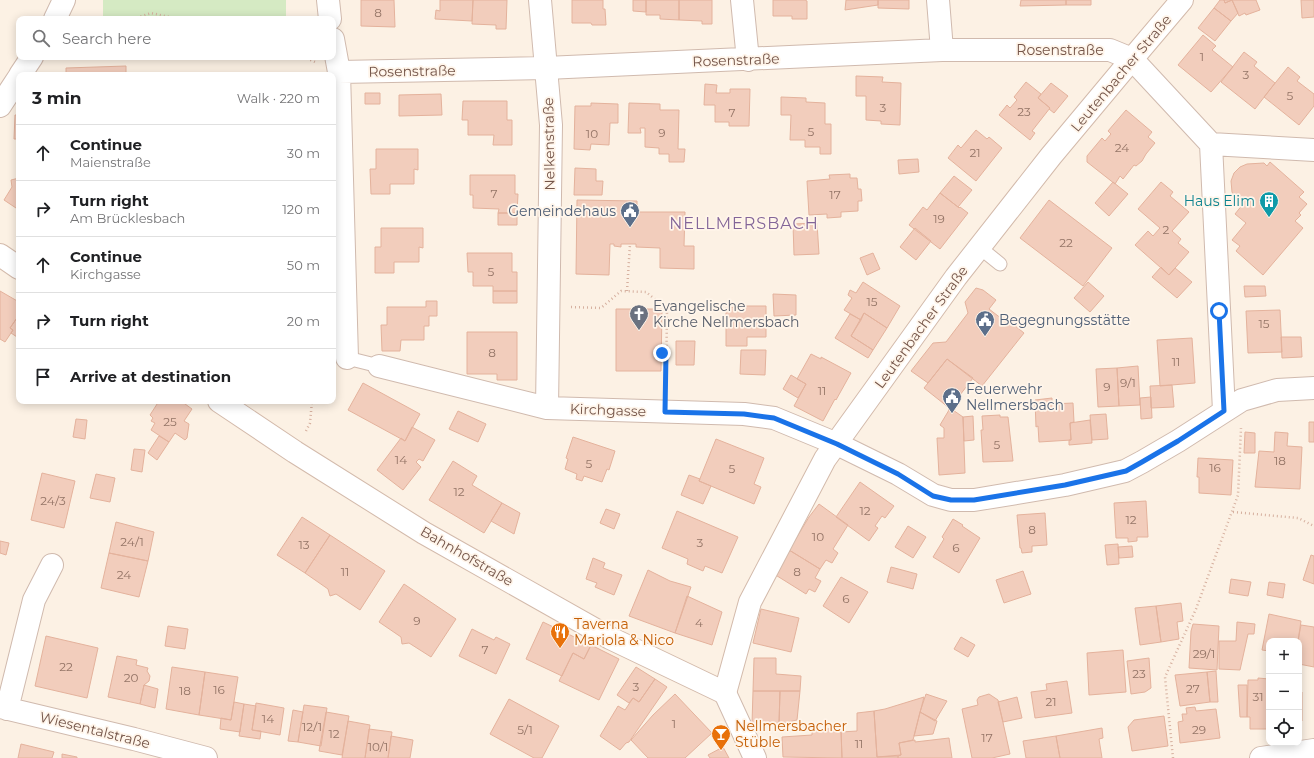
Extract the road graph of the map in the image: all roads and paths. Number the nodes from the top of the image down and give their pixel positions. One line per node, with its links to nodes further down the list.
1 (64, 0): 7 (street)
2 (328, 0): 10 (street)
3 (540, 0): 16 (street, Nelkenstraße)
4 (742, 0): 15 (street)
5 (938, 0): 11 (street)
6 (1182, 0): 13 (street, Leutenbacher Straße)
7 (56, 16)
8 (142, 16): 9 (path)
9 (165, 16)
10 (330, 16)
11 (942, 50): 13 (street, Rosenstraße); 15 (street, Rosenstraße)
12 (336, 56): 18 (street)
13 (1132, 59): 21 (street); 24 (street, Leutenbacher Straße)
14 (30, 60): 17 (street)
15 (748, 60): 16 (street, Rosenstraße)
16 (546, 68): 18 (street, Rosenstraße); 29 (street, Nelkenstraße)
17 (23, 72)
18 (339, 72): 32 (street)
19 (16, 82): 20 (street)
20 (0, 106)
21 (1211, 144): 22 (street); 37 (street)
22 (1314, 150)
23 (630, 244): 28 (path)
24 (979, 247): 26 (lane); 40 (street, Leutenbacher Straße)
25 (0, 255): 27 (street)
26 (1000, 264)
27 (16, 266)
28 (627, 291): 29 (path); 31 (path)
29 (548, 306): 38 (street, Nelkenstraße)
30 (662, 353): 31 (path)
31 (666, 353): 39 (path)
32 (346, 358): 33 (lane)
33 (379, 366): 38 (street, Kirchgasse)
34 (1314, 388): 37 (street, Kirchgasse)
35 (223, 404): 41 (street, Bahnhofstraße)
36 (312, 404): 41 (path)
37 (1233, 406): 40 (street, Kirchgasse); 42 (path)
38 (547, 408): 39 (street, Kirchgasse)
39 (665, 412): 40 (street, Kirchgasse)
40 (837, 444): 45 (street, Leutenbacher Straße)
41 (295, 452): 45 (street, Bahnhofstraße)
42 (1233, 512): 43 (path); 50 (path)
43 (1314, 526)
44 (52, 565): 46 (street, Wiesentalstraße)
45 (725, 693): 49 (street)
46 (4, 708): 48 (street, Wiesentalstraße)
47 (1314, 750): 51 (street)
48 (206, 758)
49 (755, 758)
50 (1173, 758)
51 (1261, 758)

